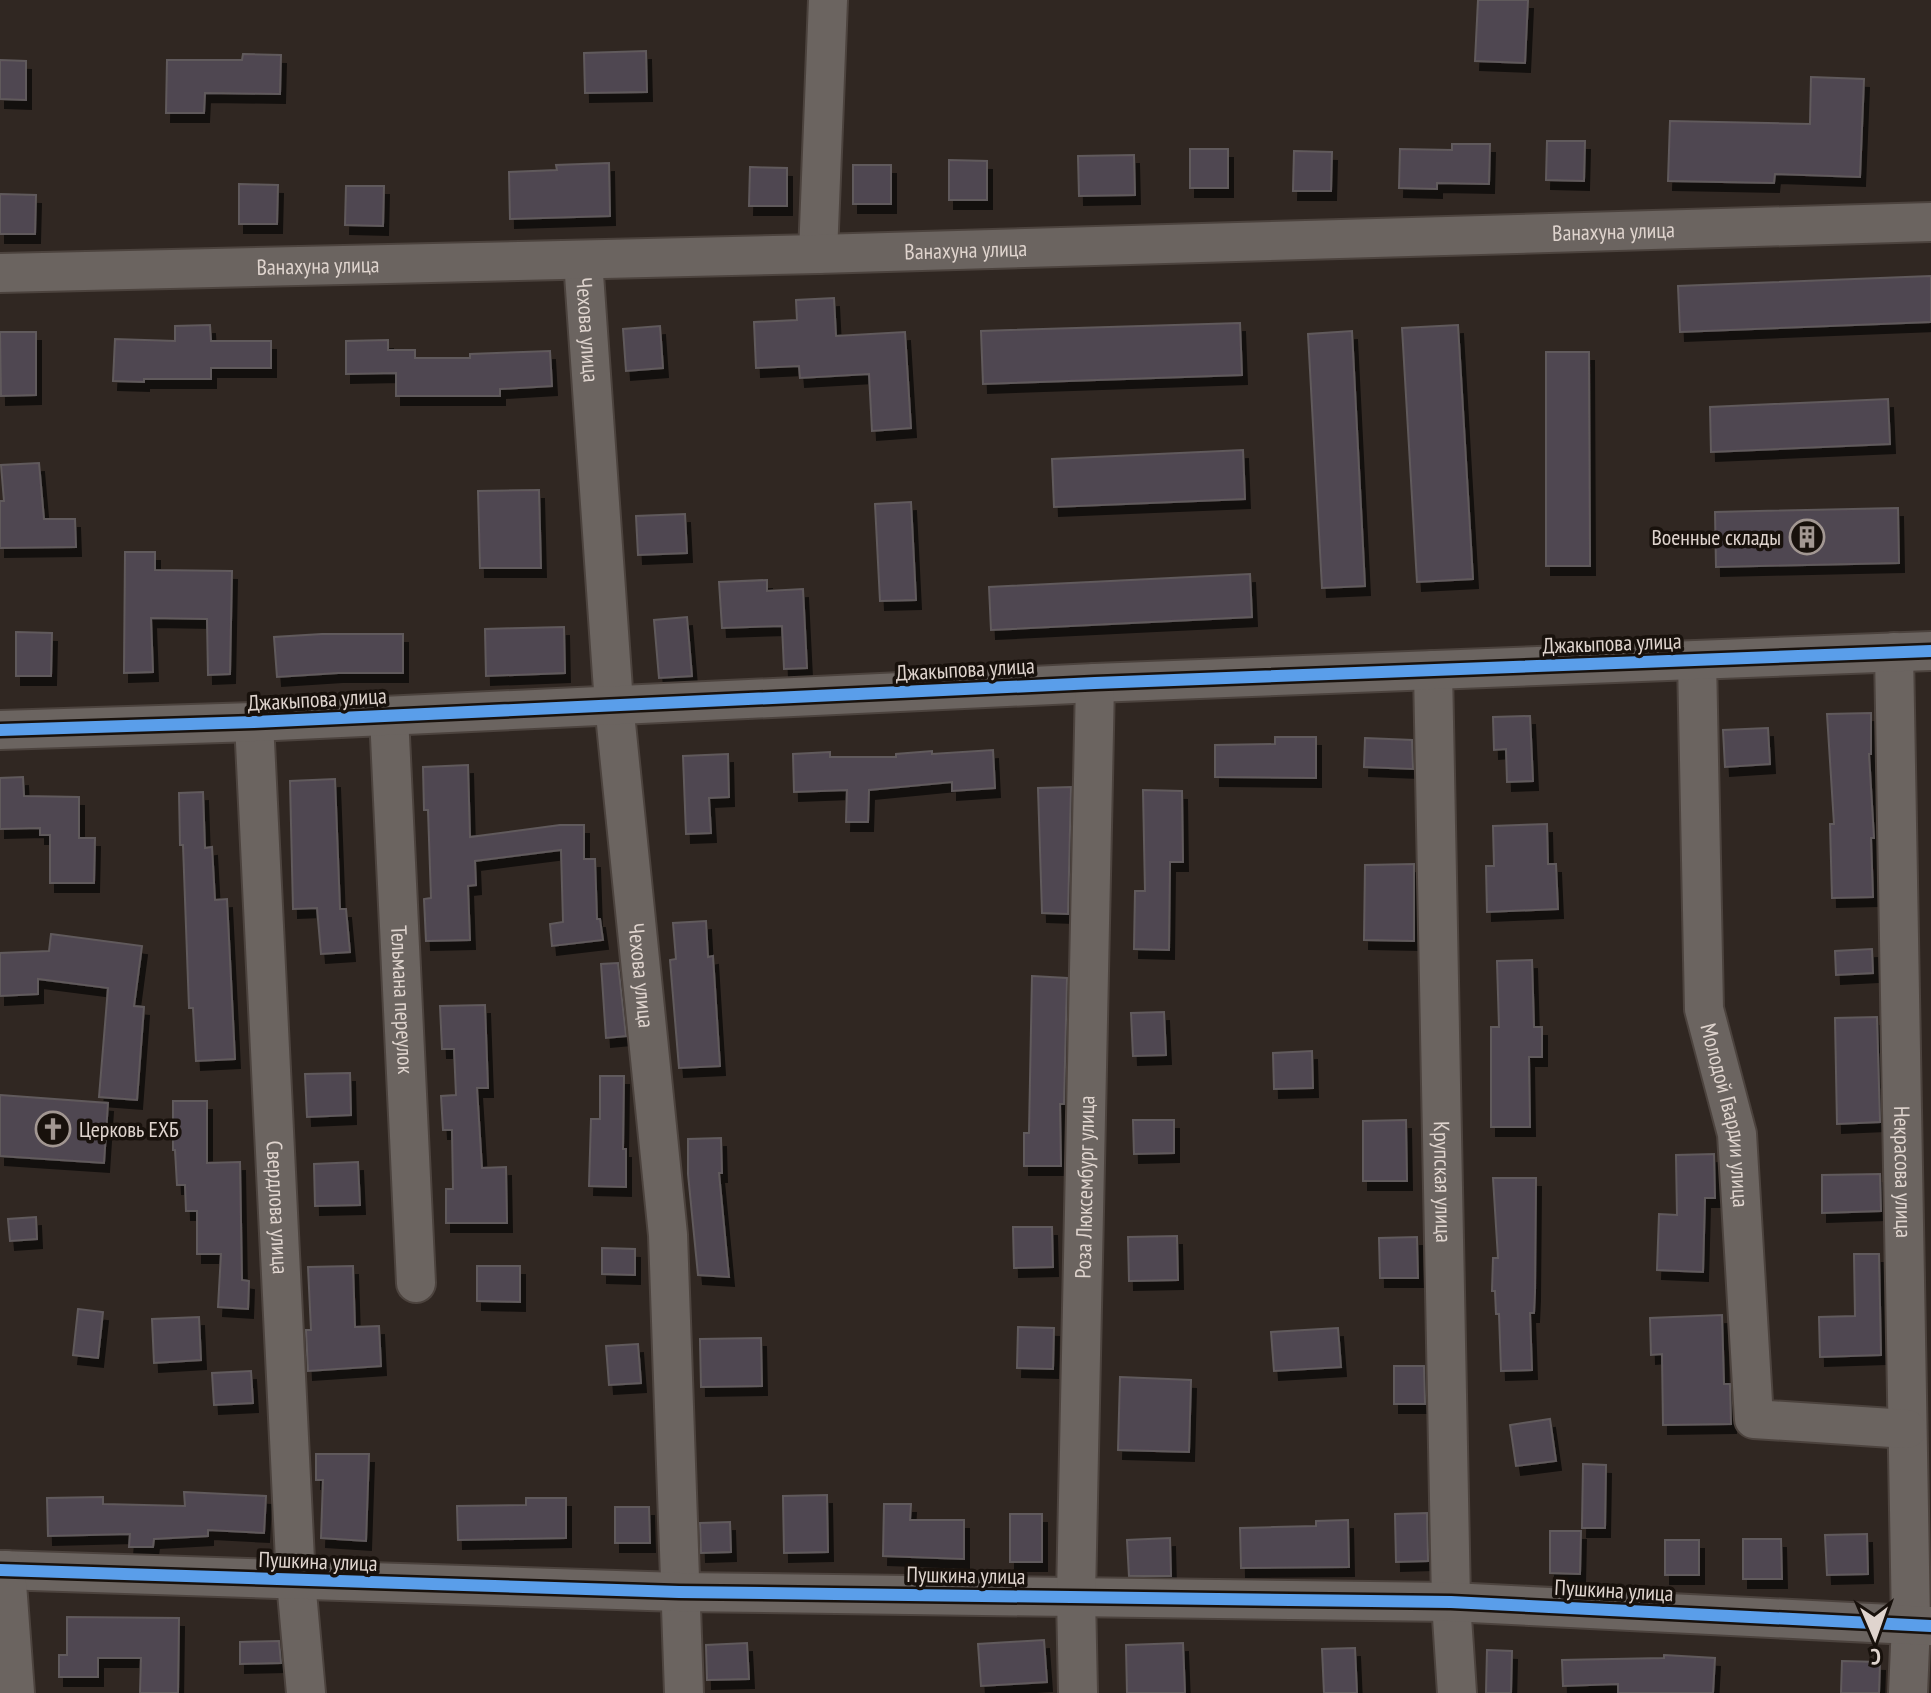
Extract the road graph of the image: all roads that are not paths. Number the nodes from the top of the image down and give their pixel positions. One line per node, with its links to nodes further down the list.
1 (828, 0): 3 (street)
2 (1931, 222): 3 (street, Ванахуна улица)
3 (818, 254): 4 (street, Ванахуна улица)
4 (583, 260): 5 (street, Ванахуна улица); 11 (street, Чехова улица)
5 (0, 273)
6 (1931, 651): 7 (street, Джакыпова улица)
7 (1894, 652): 8 (street, Джакыпова улица); 16 (street, Некрасова улица)
8 (1697, 660): 9 (street, Джакыпова улица); 16 (street, Молодой Гвардии улица)
9 (1433, 670): 10 (street, Джакыпова улица); 21 (street, Крупская улица)
10 (1095, 683): 11 (street, Джакыпова улица); 20 (street, Роза Люксембург улица)
11 (614, 704): 12 (street, Джакыпова улица); 19 (street, Чехова улица)
12 (389, 716): 13 (street, Джакыпова улица); 15 (street, Тельмана переулок)
13 (254, 722): 14 (street, Джакыпова улица); 18 (street, Свердлова улица)
14 (0, 730)
15 (416, 1283)
16 (1907, 1429): 22 (street, Некрасова улица)
17 (3, 1570): 18 (street, Пушкина улица); 23 (street)
18 (296, 1581): 19 (street, Пушкина улица); 24 (street, Свердлова улица)
19 (679, 1592): 20 (street, Пушкина улица); 25 (street, Чехова улица)
20 (1076, 1596): 21 (street, Пушкина улица); 26 (street, Роза Люксембург улица)
21 (1451, 1602): 22 (street, Пушкина улица); 27 (street, Крупская улица)
22 (1921, 1625): 28 (street, Некрасова улица)
23 (15, 1693)
24 (306, 1693)
25 (684, 1693)
26 (1078, 1693)
27 (1457, 1693)
28 (1908, 1693)

